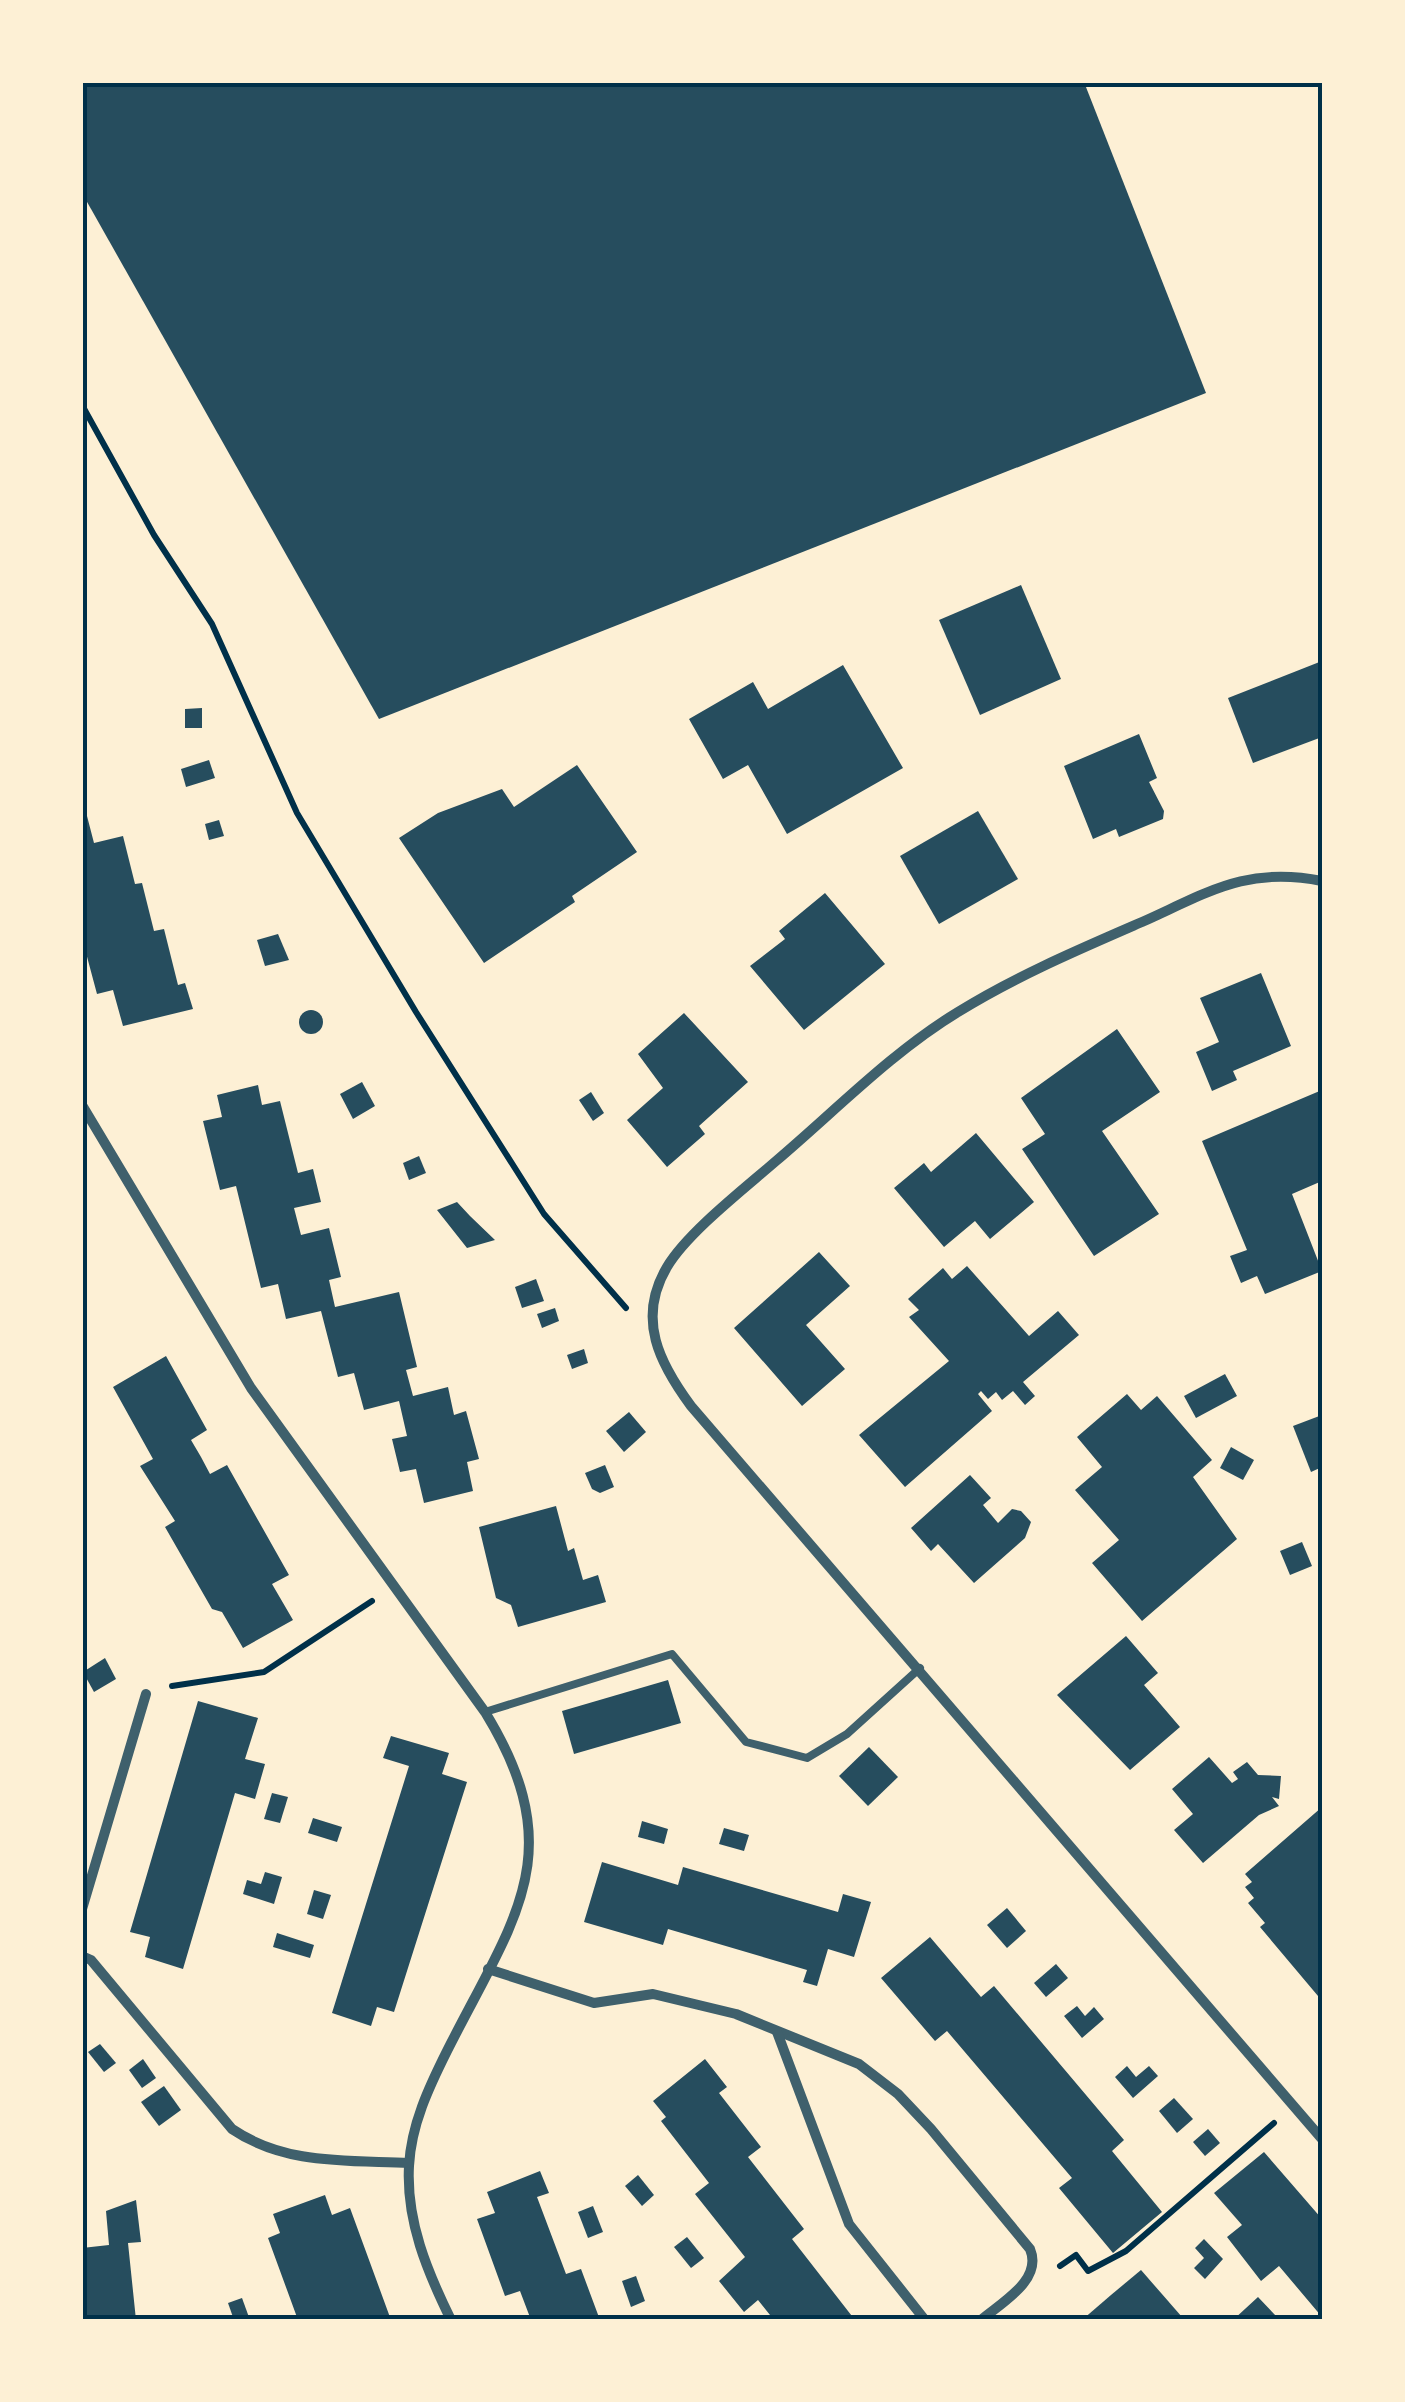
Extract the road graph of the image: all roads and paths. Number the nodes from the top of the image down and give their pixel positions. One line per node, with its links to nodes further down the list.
1 (82, 404): 4 (path)
2 (1322, 881): 4 (street)
3 (82, 1104): 5 (street)
4 (653, 1339): 6 (street)
5 (394, 1586): 7 (path); 8 (street)
6 (920, 1668): 8 (lane); 14 (street)
7 (146, 1694): 9 (street)
8 (485, 1712): 11 (street)
9 (82, 1909)
10 (82, 1956): 15 (street)
11 (488, 1969): 12 (street); 15 (street)
12 (777, 2032): 16 (street); 18 (street)
13 (1260, 2134): 16 (path)
14 (1322, 2139)
15 (409, 2163): 17 (street)
16 (1034, 2266): 19 (street)
17 (451, 2320)
18 (925, 2320)
19 (981, 2320)

